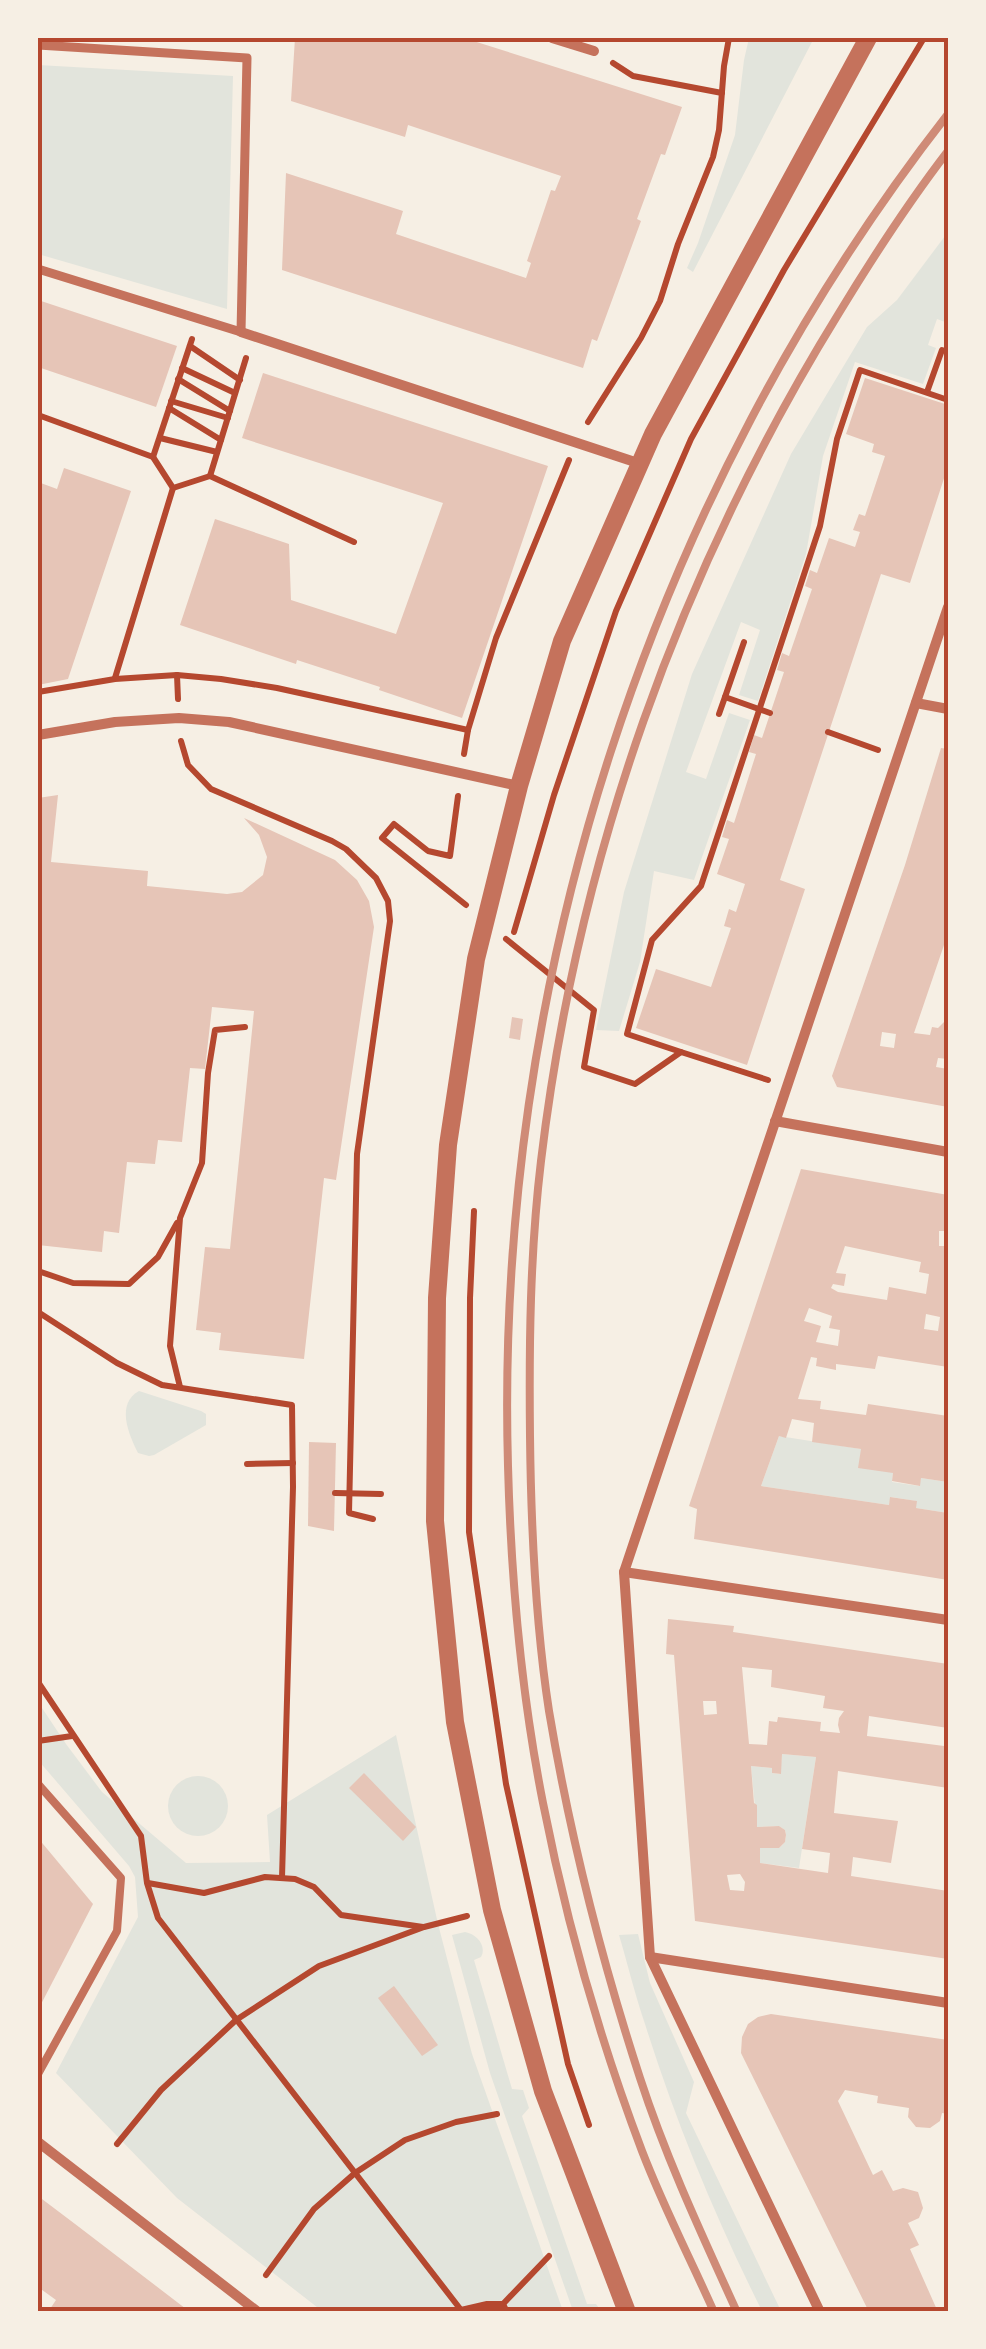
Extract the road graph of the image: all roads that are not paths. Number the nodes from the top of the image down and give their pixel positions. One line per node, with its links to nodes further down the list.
1 (552, 38): 4 (street)
2 (868, 38): 7 (street)
3 (38, 46): 6 (street)
4 (594, 51)
5 (38, 269): 6 (street)
6 (241, 332): 7 (street)
7 (641, 464): 12 (street)
8 (948, 607): 9 (street)
9 (916, 703): 10 (street); 13 (street)
10 (948, 709)
11 (38, 735): 12 (street)
12 (519, 786): 23 (street)
13 (776, 1121): 14 (street); 15 (street)
14 (948, 1152)
15 (624, 1572): 16 (street); 18 (street)
16 (948, 1620)
17 (38, 1784): 20 (lane)
18 (650, 1956): 19 (street); 24 (street)
19 (948, 2003)
20 (38, 2074)
21 (38, 2142): 22 (street)
22 (258, 2312)
23 (627, 2312)
24 (820, 2312)

